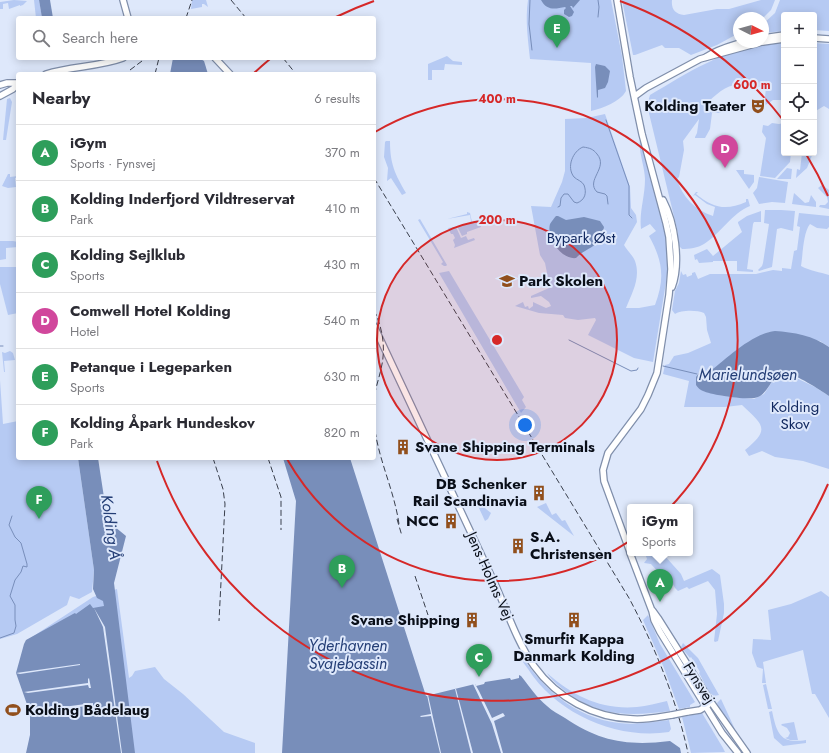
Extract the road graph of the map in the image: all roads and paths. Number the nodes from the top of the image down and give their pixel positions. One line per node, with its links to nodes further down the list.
1 (123, 0): 3 (main road)
2 (617, 0): 23 (main road)
3 (127, 16)
4 (817, 34): 6 (main road)
5 (781, 35): 7 (main road)
6 (829, 35)
7 (769, 37)
8 (817, 38): 10 (main road)
9 (781, 39): 11 (main road)
10 (829, 39)
11 (769, 41)
12 (733, 45): 14 (main road)
13 (739, 48): 14 (main road)
14 (706, 57): 23 (main road)
15 (118, 60): 17 (main road)
16 (217, 60): 18 (main road)
17 (55, 72)
18 (228, 72)
19 (16, 83): 21 (main road)
20 (16, 85): 22 (main road)
21 (0, 86)
22 (0, 96)
23 (635, 96): 25 (main road, Fynsvej)
24 (376, 330): 29 (main road, Jens Holms Vej, bridge)
25 (627, 545)
26 (631, 556): 27 (main road, Fynsvej)
27 (652, 611): 28 (main road, Fynsvej); 29 (main road, Fynsvej)
28 (711, 702): 29 (main road); 31 (main road, Fynsvej)
29 (704, 705): 30 (main road, Fynsvej)
30 (738, 753)
31 (747, 753)

